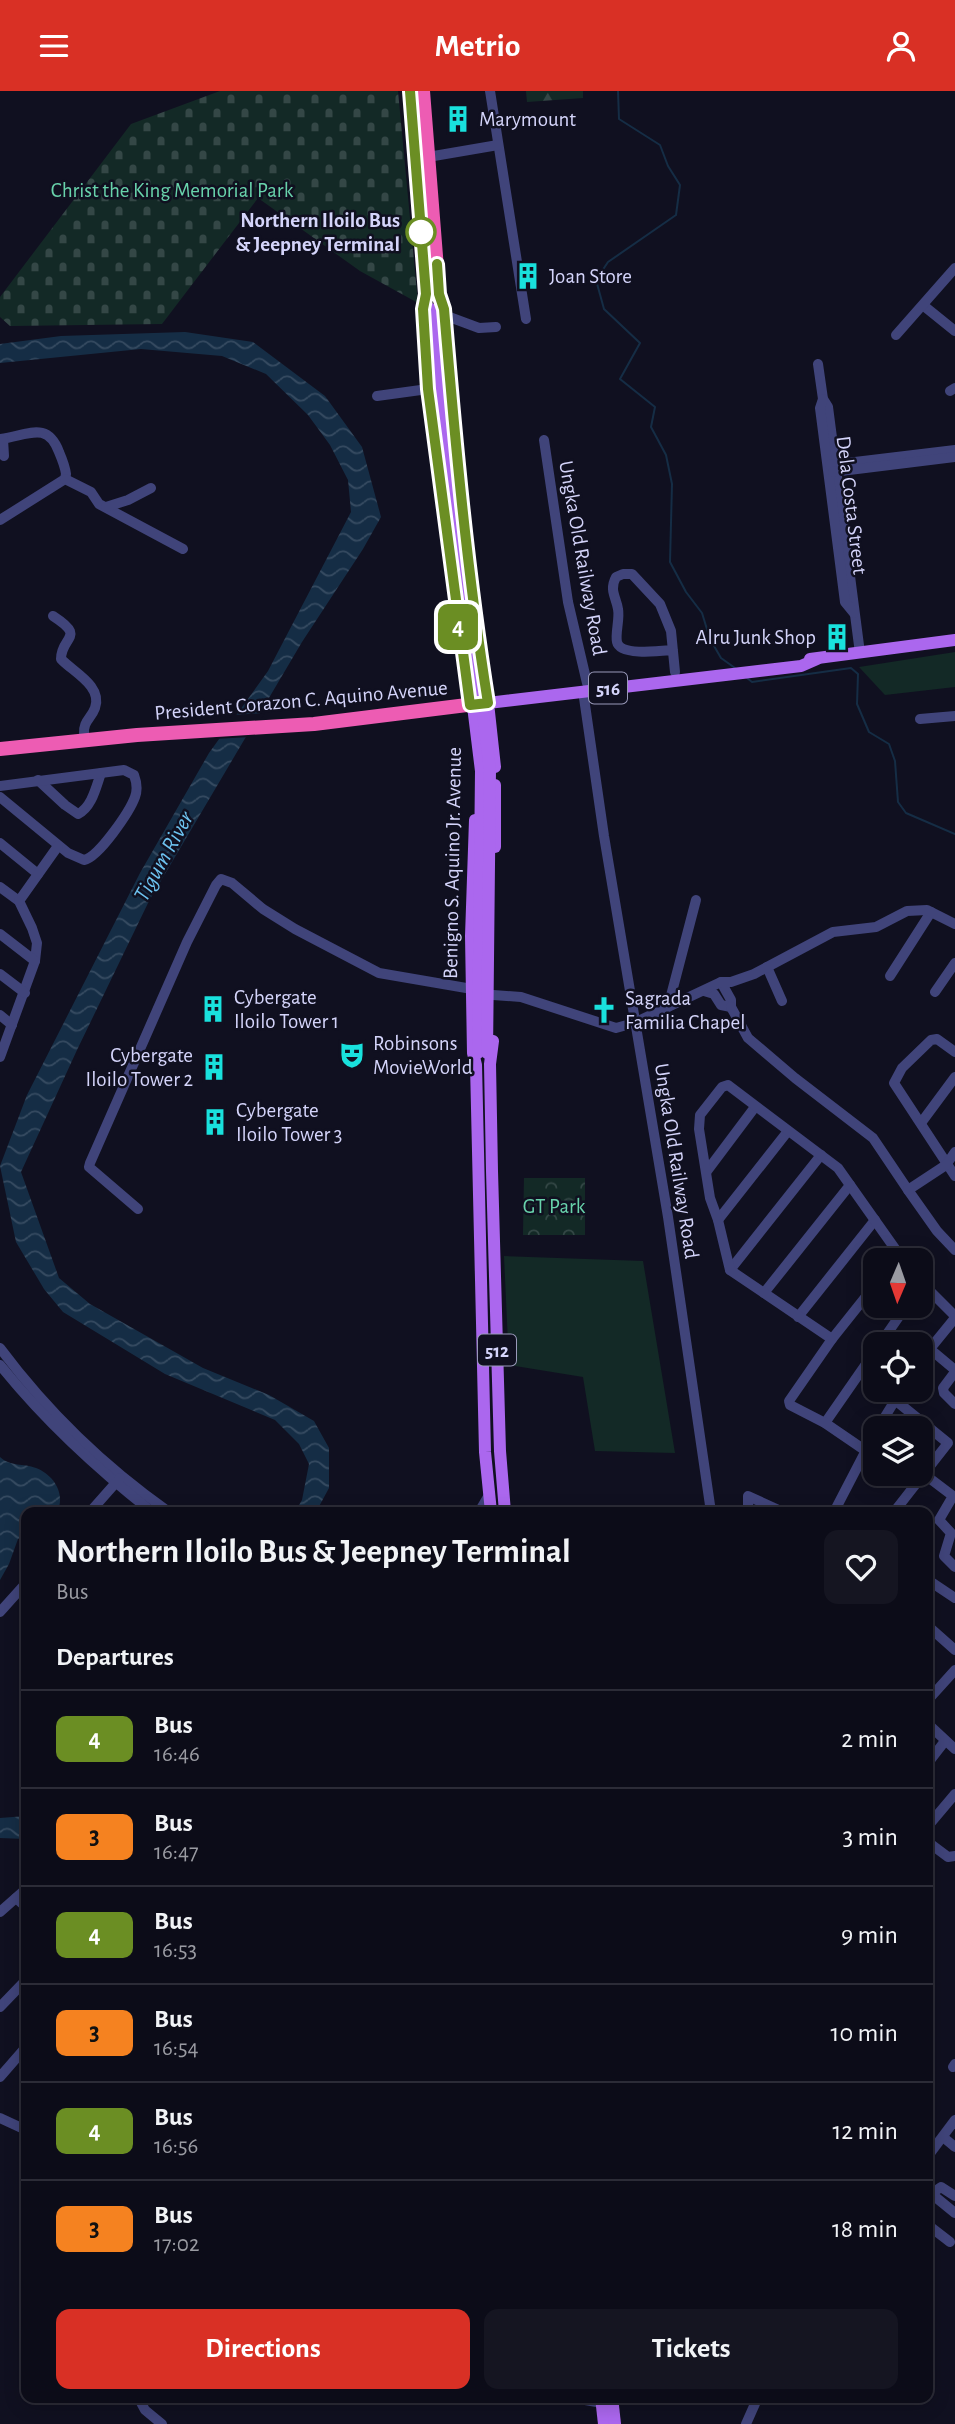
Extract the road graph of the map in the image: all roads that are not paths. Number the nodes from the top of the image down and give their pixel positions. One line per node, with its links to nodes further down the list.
1 (410, 91): 7 (highway, Benigno S. Aquino Jr. Avenue / 512)
2 (423, 91): 5 (highway, Benigno S. Aquino Jr. Avenue / 512)
3 (490, 91): 4 (street)
4 (498, 145): 5 (street); 9 (street)
5 (428, 157): 7 (highway, Benigno S. Aquino Jr. Avenue / 512)
6 (953, 274): 8 (street)
7 (435, 304): 10 (street); 14 (highway, Benigno S. Aquino Jr. Avenue / 512); 27 (highway, Benigno S. Aquino Jr. Avenue / 512); 78 (main road, 512, bridge)
8 (924, 306): 11 (street); 12 (street)
9 (526, 319)
10 (496, 327)
11 (955, 331)
12 (896, 335)
13 (818, 364): 21 (street, Dela Costa Street)
14 (428, 389): 15 (street); 28 (highway, Benigno S. Aquino Jr. Avenue / 512)
15 (377, 396)
16 (1, 439): 19 (street); 22 (street)
17 (544, 440): 35 (street, Ungka Old Railway Road)
18 (955, 450): 21 (street)
19 (4, 456)
20 (955, 457): 21 (street)
21 (832, 468): 32 (street, Dela Costa Street)
22 (65, 479): 24 (street); 25 (street)
23 (151, 488): 24 (street)
24 (105, 507): 26 (street)
25 (0, 520)
26 (183, 549)
27 (473, 603): 28 (highway); 36 (highway, Benigno S. Aquino Jr. Avenue / 512)
28 (455, 605): 36 (highway, Benigno S. Aquino Jr. Avenue / 512)
29 (53, 616): 40 (street)
30 (955, 640): 32 (main road, President Corazon C. Aquino Avenue / 516)
31 (673, 650): 31 (street); 34 (street)
32 (860, 653): 33 (main road, President Corazon C. Aquino Avenue / 516)
33 (733, 670): 34 (main road, President Corazon C. Aquino Avenue / 516); 35 (main road, President Corazon C. Aquino Avenue / 516)
34 (676, 672): 35 (main road, President Corazon C. Aquino Avenue / 516)
35 (585, 687): 36 (main road, President Corazon C. Aquino Avenue / 516); 74 (street, Ungka Old Railway Road)
36 (478, 700): 39 (highway, President Corazon C. Aquino Avenue / 516); 43 (highway); 50 (main road, Benigno S. Aquino Jr. Avenue / 512)
37 (955, 716): 38 (street)
38 (920, 719)
39 (205, 726): 40 (highway, President Corazon C. Aquino Avenue / 516); 41 (highway, President Corazon C. Aquino Avenue / 516)
40 (84, 734): 41 (highway, President Corazon C. Aquino Avenue / 516)
41 (37, 744): 42 (highway, President Corazon C. Aquino Avenue / 516)
42 (0, 749)
43 (495, 772): 51 (main road, Benigno S. Aquino Jr. Avenue / 512)
44 (101, 773): 45 (street); 45 (street); 49 (street)
45 (38, 780): 46 (street)
46 (0, 786)
47 (0, 797): 49 (street)
48 (0, 843): 52 (street)
49 (58, 846): 52 (street)
50 (474, 861): 51 (main road); 65 (main road, Benigno S. Aquino Jr. Avenue / 512)
51 (495, 862): 69 (main road, Benigno S. Aquino Jr. Avenue / 512)
52 (38, 874): 55 (street)
53 (0, 887): 55 (street)
54 (696, 900): 71 (street)
55 (19, 901): 59 (street)
56 (931, 912): 57 (street); 61 (street); 63 (street)
57 (955, 924)
58 (0, 934): 59 (street)
59 (35, 961): 68 (street)
60 (955, 963): 67 (street)
61 (767, 967): 64 (street); 70 (street)
62 (0, 974): 68 (street)
63 (890, 976)
64 (721, 982): 66 (street); 72 (street)
65 (472, 989): 78 (main road, Benigno S. Aquino Jr. Avenue / 512); 92 (street)
66 (703, 991): 71 (street); 72 (street)
67 (935, 992)
68 (25, 993): 75 (street)
69 (493, 995): 74 (street); 78 (main road, Benigno S. Aquino Jr. Avenue / 512)
70 (782, 1001)
71 (668, 1007): 74 (street)
72 (731, 1007): 91 (street)
73 (0, 1015): 75 (street)
74 (635, 1023): 129 (street, Ungka Old Railway Road)
75 (12, 1025): 77 (street)
76 (955, 1052): 81 (street)
77 (0, 1057)
78 (483, 1059): 89 (main road, Benigno S. Aquino Jr. Avenue / 512); 90 (main road, Benigno S. Aquino Jr. Avenue / 512)
79 (955, 1077): 81 (street)
80 (755, 1107): 82 (street); 86 (street); 86 (street)
81 (921, 1123): 85 (street)
82 (788, 1131): 84 (street); 93 (street)
83 (955, 1151): 85 (street)
84 (821, 1155): 88 (street); 97 (street)
85 (946, 1165): 87 (street); 91 (street)
86 (706, 1171): 93 (street)
87 (955, 1176)
88 (850, 1185): 94 (street); 98 (street)
89 (478, 1187): 90 (main road); 121 (main road, Benigno S. Aquino Jr. Avenue / 512)
90 (492, 1187): 128 (main road, Benigno S. Aquino Jr. Avenue / 512)
91 (908, 1190): 96 (street)
92 (138, 1209)
93 (718, 1220): 97 (street)
94 (875, 1220): 95 (street); 101 (street)
95 (893, 1248)
96 (955, 1250)
97 (730, 1270): 98 (street)
98 (764, 1293): 101 (street)
99 (933, 1296): 102 (street)
100 (863, 1300): 103 (street)
101 (798, 1317): 103 (street)
102 (955, 1317): 104 (street)
103 (832, 1339): 113 (street)
104 (933, 1345)
105 (0, 1348): 118 (street)
106 (933, 1352): 109 (street)
107 (0, 1365): 118 (street)
108 (863, 1368): 113 (street)
109 (955, 1371): 111 (street)
110 (897, 1402): 112 (street)
111 (955, 1404)
112 (915, 1416)
113 (825, 1423): 115 (street)
114 (933, 1431): 117 (street)
115 (863, 1449)
116 (863, 1457): 132 (street)
117 (933, 1460)
118 (119, 1479): 123 (street); 124 (street); 125 (street)
119 (933, 1480): 122 (street)
120 (912, 1486): 133 (street)
121 (489, 1495): 126 (street); 127 (main road, Benigno S. Aquino Jr. Avenue / 512)
122 (954, 1495): 134 (street)
123 (94, 1507)
124 (147, 1507)
125 (161, 1507)
126 (482, 1507)
127 (490, 1507)
128 (505, 1507)
129 (710, 1507)
130 (748, 1507): 131 (street)
131 (772, 1507)
132 (837, 1507)
133 (898, 1507)
134 (955, 1567)
135 (933, 1583): 137 (street)
136 (21, 1589): 138 (street)
137 (955, 1598)
138 (0, 1612)
139 (933, 1632): 140 (street)
140 (955, 1650)
141 (955, 1670): 142 (street)
142 (933, 1694)
143 (933, 1729): 144 (street)
144 (946, 1741): 145 (street); 146 (street)
145 (955, 1749)
146 (933, 1757)
147 (955, 1794): 148 (street)
148 (933, 1820)
149 (933, 1846): 150 (street)
150 (955, 1856)
151 (21, 1894): 152 (street)
152 (16, 1898): 153 (street); 154 (street)
153 (21, 1902)
154 (0, 1912)
155 (21, 1985): 156 (street)
156 (0, 2007)
157 (21, 2053): 158 (street)
158 (0, 2077)
159 (0, 2118): 161 (street)
160 (955, 2120): 162 (street)
161 (21, 2128)
162 (943, 2137): 163 (street); 164 (street)
163 (955, 2147)
164 (933, 2150)
165 (933, 2190): 167 (street)
166 (933, 2195): 168 (street)
167 (955, 2196)
168 (955, 2213)
169 (933, 2229): 170 (street)
170 (950, 2242)
171 (141, 2403): 175 (street)
172 (605, 2403): 176 (main road)
173 (607, 2403): 177 (main road)
174 (755, 2403): 178 (street)
175 (162, 2424)
176 (604, 2424)
177 (615, 2424)
178 (746, 2424)

